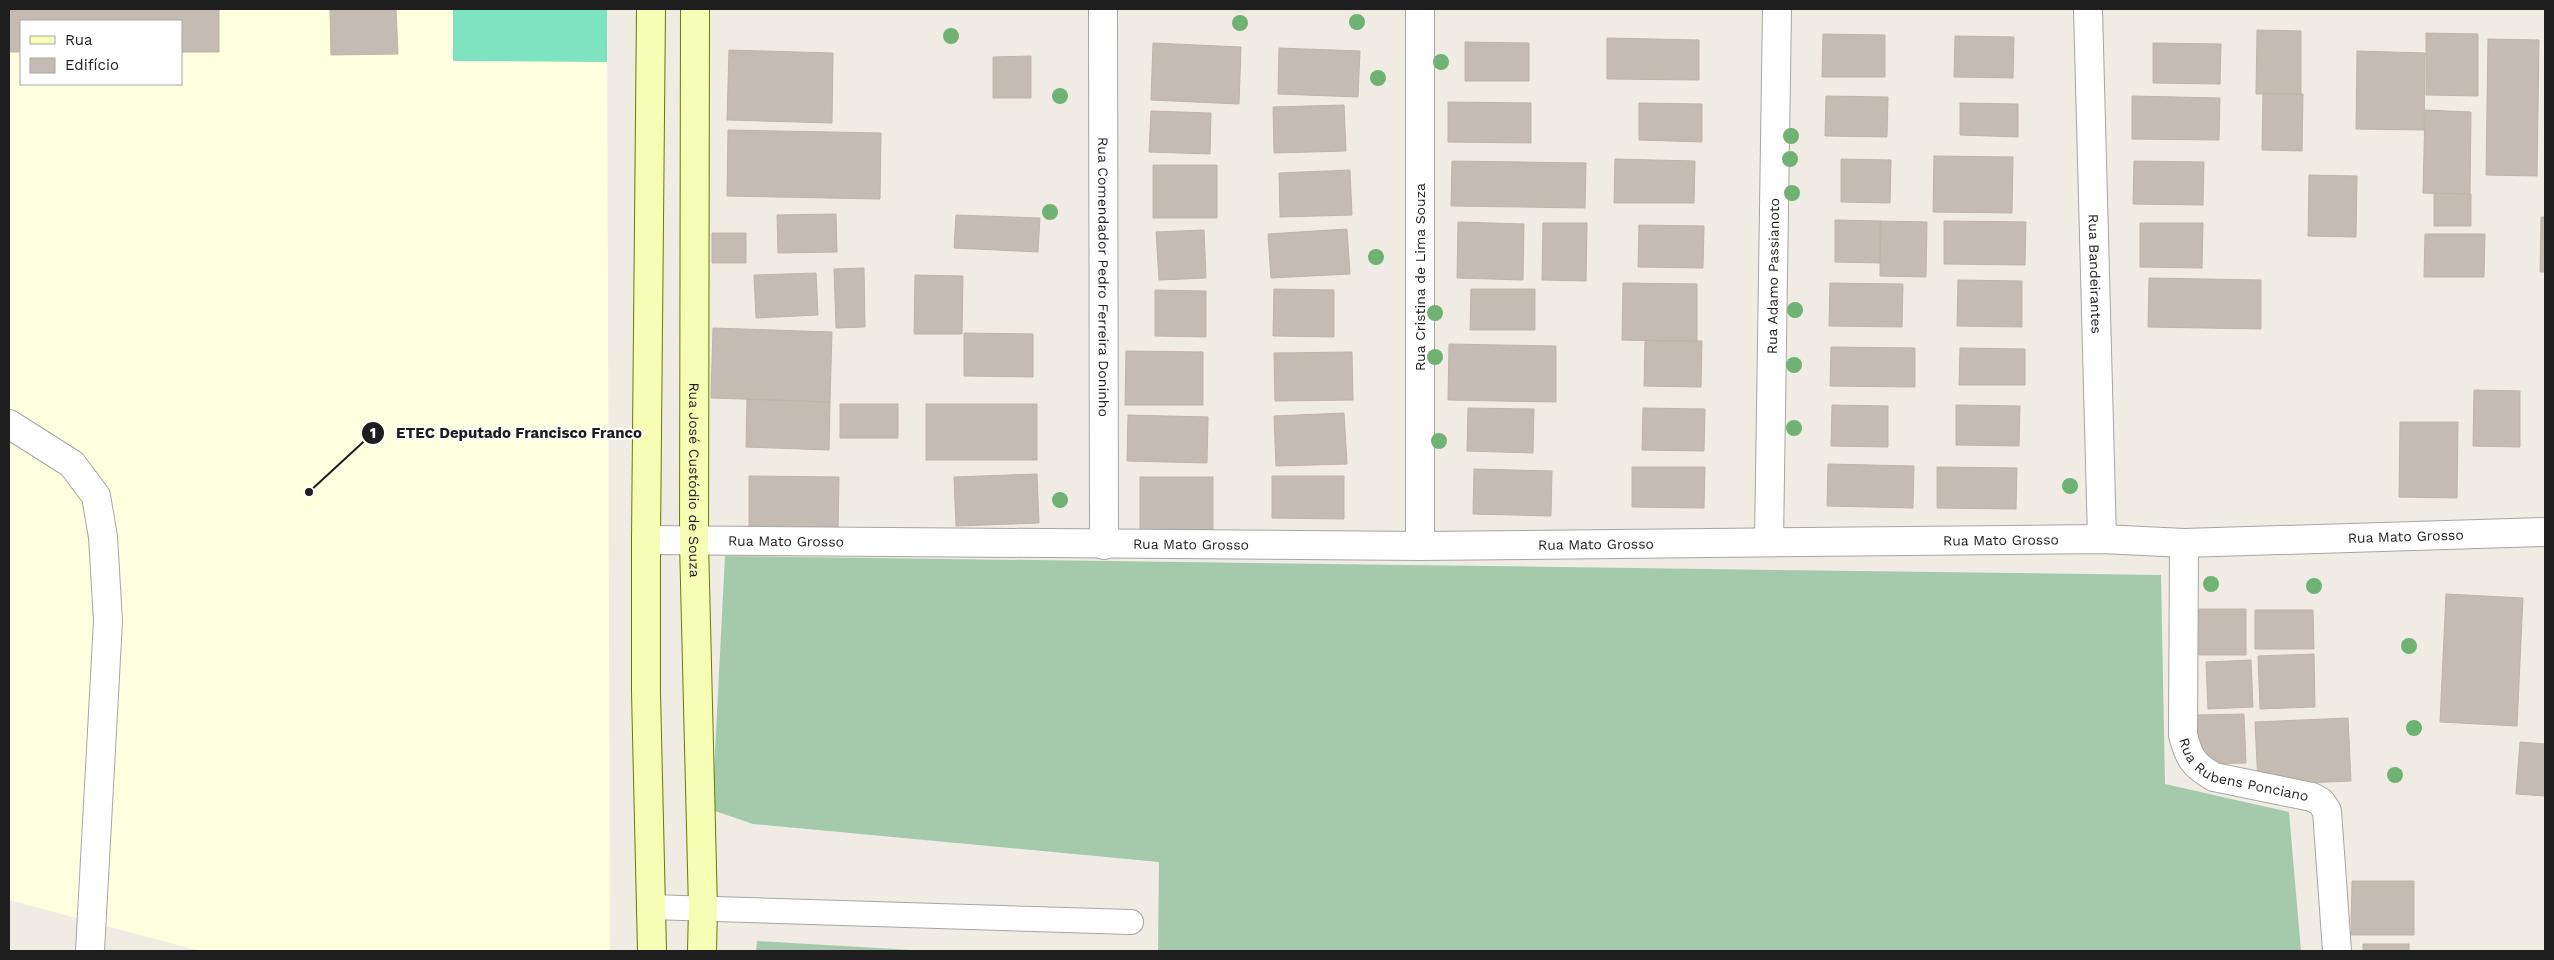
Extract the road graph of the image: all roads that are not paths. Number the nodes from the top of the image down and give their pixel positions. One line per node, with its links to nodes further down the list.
1 (651, 9): 10 (street)
2 (695, 9): 11 (street, Rua José Custódio de Souza)
3 (1103, 9): 14 (street, Rua Comendador Pedro Ferreira Doninho)
4 (1420, 9): 15 (street, Rua Cristina de Lima Souza)
5 (1777, 9): 12 (street, Rua Adamo Passianoto)
6 (2088, 9): 9 (street, Rua Bandeirantes)
7 (9, 424): 19 (street)
8 (2545, 532): 13 (street, Rua Mato Grosso)
9 (2102, 539): 12 (street, Rua Mato Grosso); 13 (street, Rua Mato Grosso)
10 (646, 540): 11 (street, Rua Mato Grosso); 16 (street)
11 (694, 542): 14 (street, Rua Mato Grosso); 17 (street, Rua José Custódio de Souza)
12 (1769, 542): 15 (street, Rua Mato Grosso)
13 (2184, 543): 22 (street, Rua Rubens Ponciano)
14 (1104, 545): 15 (street, Rua Mato Grosso)
15 (1420, 546)
16 (652, 907): 17 (lane); 20 (street)
17 (703, 908): 18 (lane); 21 (street, Rua José Custódio de Souza)
18 (1131, 922)
19 (90, 951)
20 (652, 951)
21 (702, 951)
22 (2337, 951)

